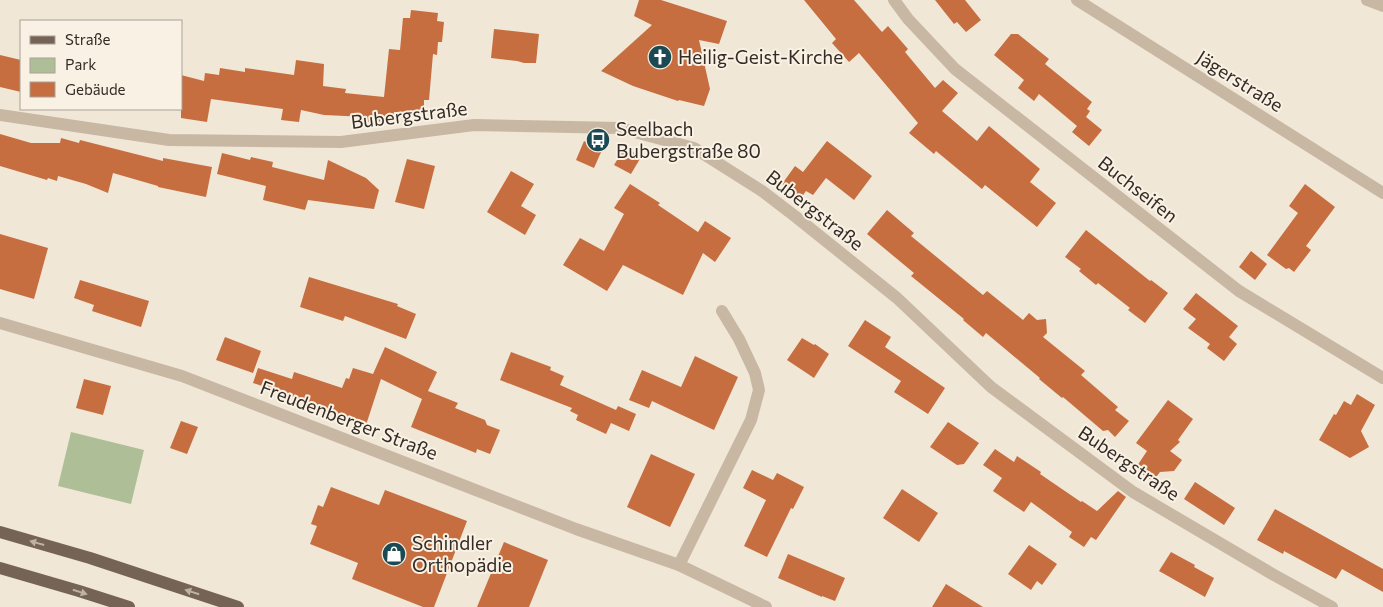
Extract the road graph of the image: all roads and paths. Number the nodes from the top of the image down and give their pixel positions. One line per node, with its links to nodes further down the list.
1 (894, 0): 9 (street, Buchseifen)
2 (1077, 0): 6 (street, Jägerstraße)
3 (1367, 0): 4 (street)
4 (1383, 6)
5 (0, 115): 16 (street, Bubergstraße)
6 (1383, 193)
7 (722, 311): 11 (street)
8 (0, 323): 11 (street, Freudenberger Straße)
9 (1383, 378)
10 (0, 532): 14 (main road, one-way to 10)
11 (680, 565): 15 (street, Freudenberger Straße)
12 (0, 568): 13 (main road, one-way to 13)
13 (129, 607)
14 (238, 607)
15 (766, 607)
16 (1332, 607)

